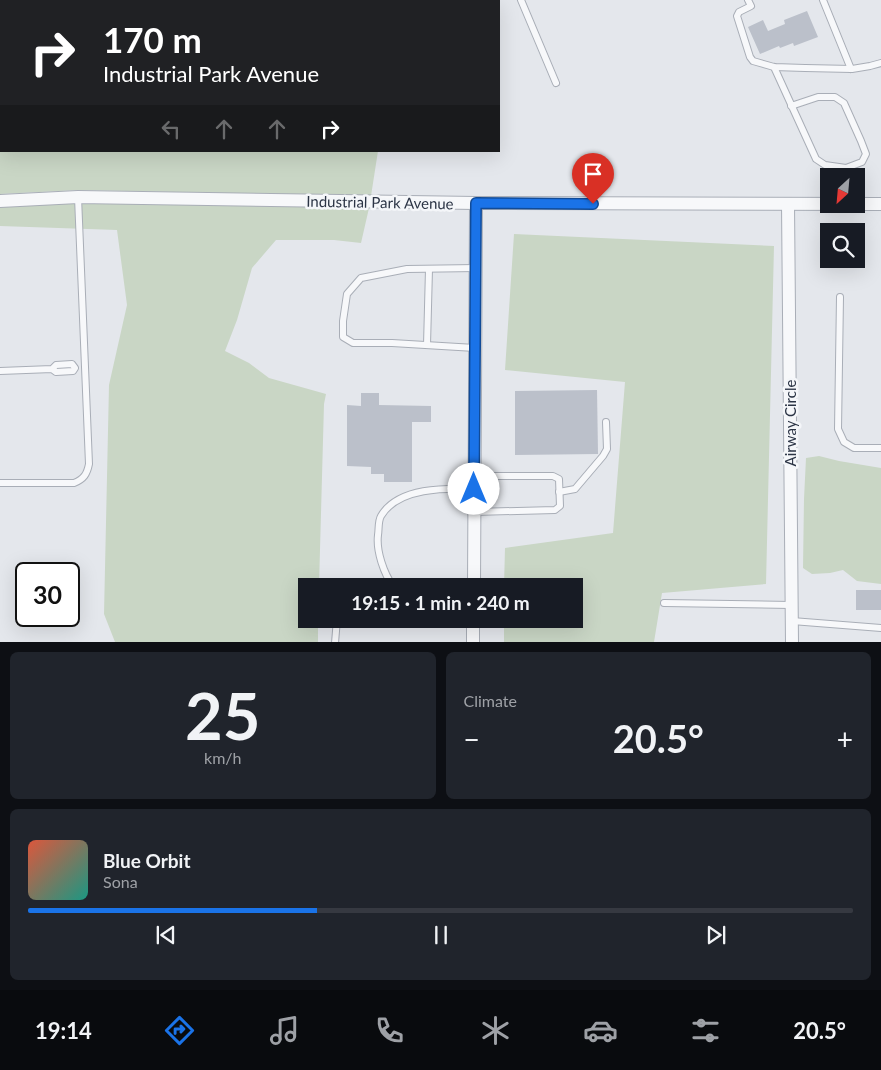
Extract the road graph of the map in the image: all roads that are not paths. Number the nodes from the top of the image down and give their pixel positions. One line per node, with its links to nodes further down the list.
1 (521, 0): 7 (lane)
2 (748, 0): 5 (lane)
3 (823, 0): 6 (lane)
4 (881, 63): 6 (lane)
5 (774, 66): 6 (lane); 8 (lane)
6 (851, 69)
7 (556, 83)
8 (791, 106): 8 (lane)
9 (78, 197): 10 (street, Industrial Park Avenue); 11 (street, Industrial Park Avenue); 19 (lane)
10 (0, 201)
11 (476, 203): 12 (street, Industrial Park Avenue); 14 (street)
12 (788, 204): 13 (street, Industrial Park Avenue); 30 (street, Airway Circle)
13 (881, 204)
14 (476, 268): 15 (lane); 18 (street)
15 (429, 269): 17 (lane); 17 (lane)
16 (840, 297): 22 (lane)
17 (427, 345): 18 (lane)
18 (475, 348): 23 (street)
19 (85, 368): 20 (lane); 24 (lane)
20 (0, 371)
21 (606, 422): 25 (lane)
22 (881, 448)
23 (474, 482): 25 (lane); 26 (street); 27 (lane)
24 (0, 483)
25 (559, 492): 26 (lane)
26 (474, 512): 28 (street)
27 (388, 578)
28 (474, 578)
29 (664, 603): 30 (lane)
30 (791, 605): 31 (street, Airway Circle)
31 (792, 622): 34 (lane); 37 (street, Airway Circle)
32 (336, 628): 35 (lane)
33 (473, 628): 36 (street)
34 (881, 628)
35 (335, 642)
36 (473, 642)
37 (792, 642)

